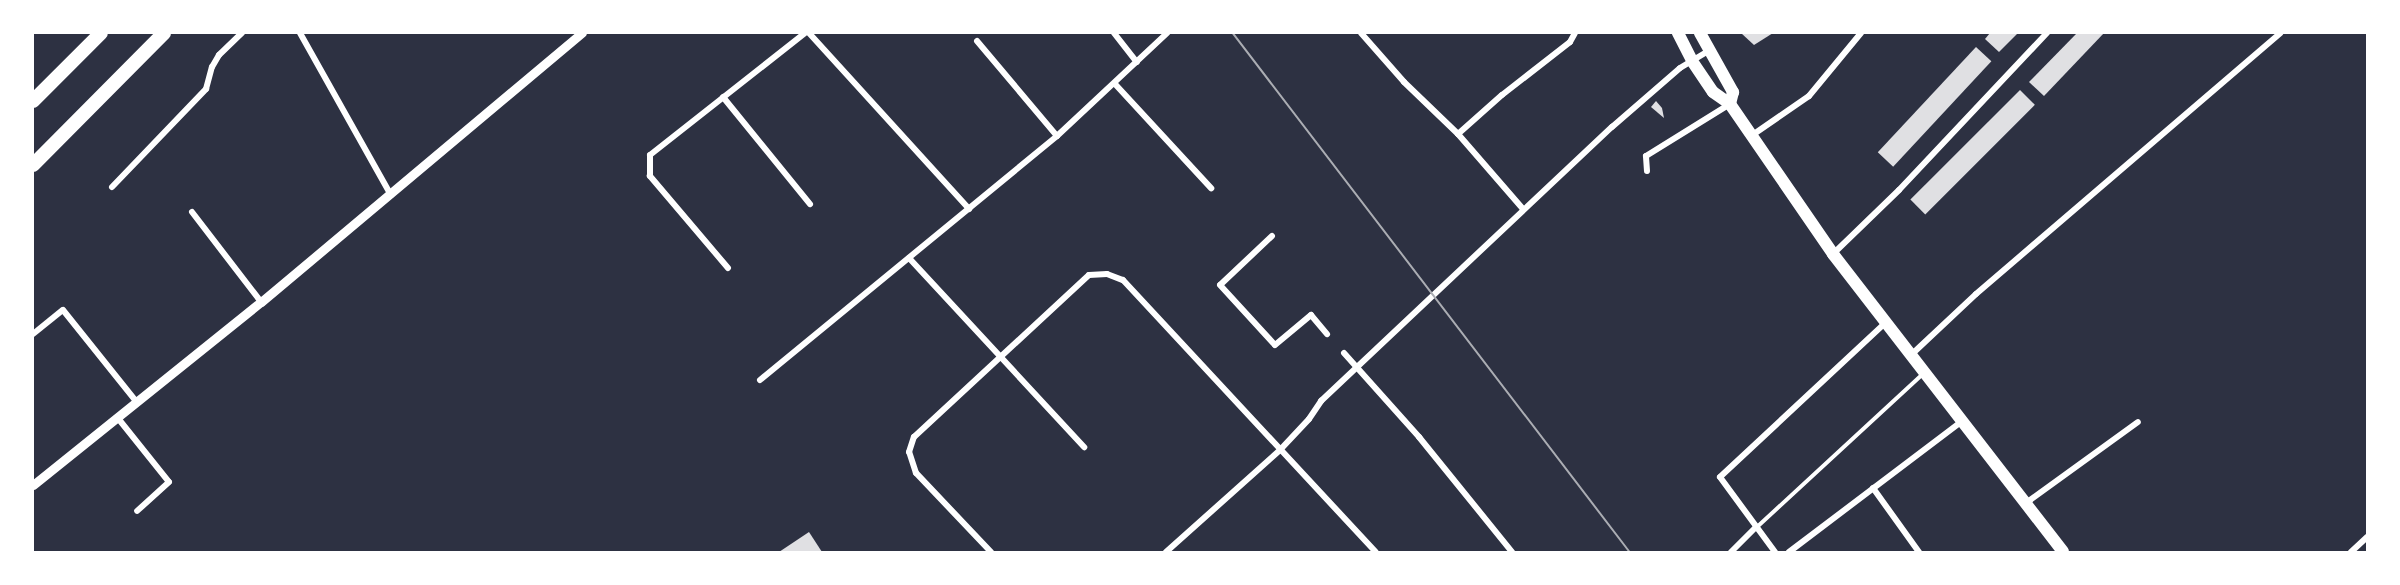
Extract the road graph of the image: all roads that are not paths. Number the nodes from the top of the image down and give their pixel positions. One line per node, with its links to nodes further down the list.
1 (101, 33): 22 (highway)
2 (164, 33): 27 (highway)
3 (242, 33): 29 (street)
4 (300, 33): 31 (street)
5 (582, 33): 31 (street)
6 (807, 33): 21 (street); 33 (street)
7 (1114, 33): 19 (street)
8 (1167, 33): 19 (street)
9 (1361, 33): 24 (street)
10 (1575, 33): 24 (street)
11 (1678, 33): 18 (highway)
12 (1700, 33): 17 (highway)
13 (1861, 33): 26 (street)
14 (2047, 33): 37 (street)
15 (2280, 33): 45 (street)
16 (977, 41): 25 (street)
17 (1708, 51): 18 (street); 23 (highway)
18 (1692, 61): 23 (highway); 34 (street)
19 (1137, 62): 20 (street)
20 (1115, 84): 25 (street); 30 (street)
21 (723, 97): 32 (street); 39 (street)
22 (33, 101)
23 (1730, 104): 26 (highway); 28 (street)
24 (1458, 134): 34 (street)
25 (1057, 136): 33 (street)
26 (1751, 136): 37 (highway)
27 (33, 165)
28 (1647, 171)
29 (112, 187)
30 (1211, 188)
31 (391, 195): 40 (street)
32 (810, 204)
33 (969, 208): 38 (street)
34 (1523, 209): 47 (street)
35 (192, 212): 40 (street)
36 (1272, 236): 43 (street)
37 (1833, 254): 41 (highway)
38 (909, 258): 46 (street); 49 (street)
39 (728, 267)
40 (261, 302): 50 (street)
41 (1886, 323): 45 (highway); 60 (street)
42 (33, 334): 50 (street)
43 (1327, 334)
44 (1344, 353): 47 (street)
45 (1911, 355): 48 (highway)
46 (1002, 357): 54 (street); 55 (street); 62 (street)
47 (1357, 367): 55 (street); 65 (street)
48 (1925, 372): 52 (highway); 60 (lane)
49 (760, 381)
50 (136, 401): 51 (street)
51 (117, 417): 56 (street); 59 (street)
52 (1962, 421): 57 (street); 58 (highway)
53 (2138, 422): 58 (street)
54 (1084, 447)
55 (1280, 450): 63 (street); 64 (street)
56 (33, 485)
57 (1873, 488): 68 (street); 69 (street)
58 (2025, 504): 70 (highway)
59 (137, 511)
60 (1756, 527): 66 (street); 67 (street)
61 (2367, 537): 71 (street)
62 (991, 552)
63 (1166, 552)
64 (1376, 552)
65 (1512, 552)
66 (1731, 552)
67 (1775, 552)
68 (1789, 552)
69 (1919, 552)
70 (2063, 552)
71 (2351, 552)

